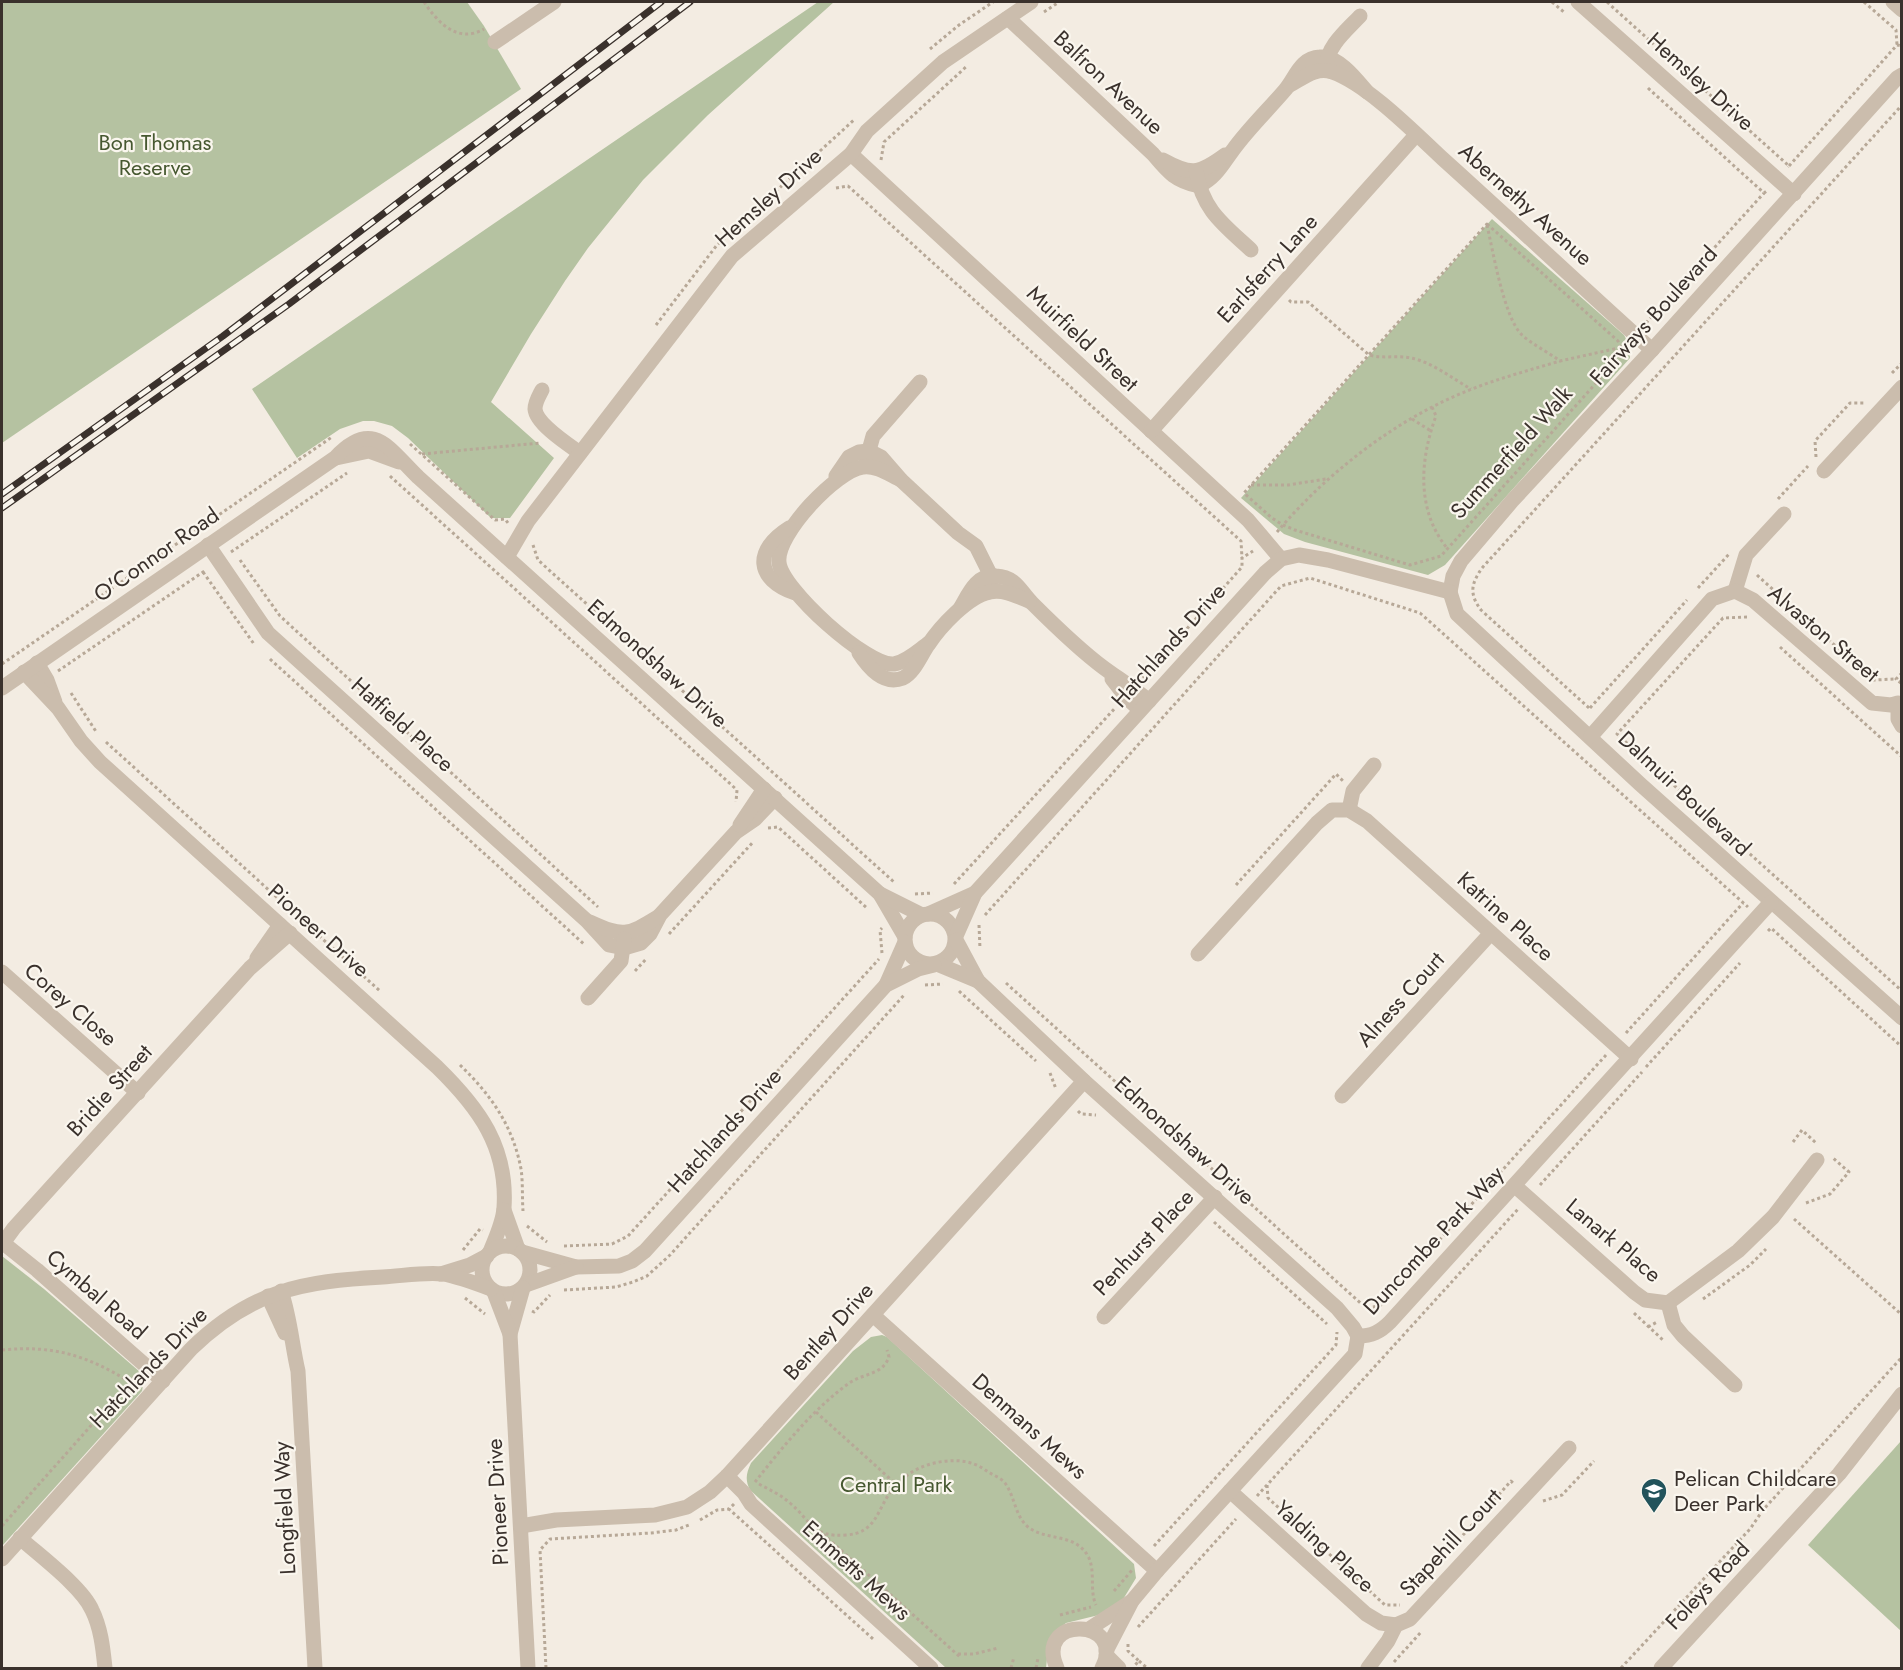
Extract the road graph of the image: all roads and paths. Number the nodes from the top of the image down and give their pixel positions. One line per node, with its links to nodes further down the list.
1 (424, 2): 11 (path)
2 (554, 2): 13 (street)
3 (1031, 2): 10 (street, Hemsley Drive)
4 (1059, 2): 12 (path)
5 (1578, 2): 27 (street, Hemsley Drive)
6 (1864, 2): 14 (path)
7 (1893, 2): 8 (street)
8 (1902, 10)
9 (1360, 16): 16 (street)
10 (1008, 18): 12 (street, Balfron Avenue); 20 (street, Hemsley Drive)
11 (486, 28)
12 (1019, 29): 23 (street, Balfron Avenue)
13 (495, 42)
14 (1899, 46): 21 (path)
15 (971, 63): 22 (path)
16 (1326, 64): 19 (street, Abernethy Avenue); 23 (street)
17 (1902, 75): 27 (street, Fairways Boulevard)
18 (1902, 105): 79 (path)
19 (1416, 135): 30 (street, Earlsferry Lane); 31 (street, Abernethy Avenue)
20 (850, 154): 22 (street, Muirfield Street); 48 (street, Hemsley Drive)
21 (1790, 166)
22 (866, 169): 25 (path); 42 (street, Muirfield Street)
23 (1197, 179): 29 (street)
24 (832, 188): 25 (path)
25 (851, 189): 61 (path)
26 (1764, 193): 31 (path, Summerfield Walk)
27 (1794, 194): 33 (street, Fairways Boulevard)
28 (1487, 224): 32 (path); 34 (path); 35 (path)
29 (1251, 250)
30 (1277, 290): 34 (path); 42 (street, Earlsferry Lane)
31 (1635, 334): 32 (path, Summerfield Walk); 33 (street, Abernethy Avenue)
32 (1622, 349): 35 (path); 58 (path, Summerfield Walk)
33 (1652, 350): 64 (street, Fairways Boulevard)
34 (1369, 355): 38 (path); 53 (path)
35 (1560, 361): 38 (path)
36 (920, 382): 50 (street)
37 (1902, 387): 51 (street)
38 (1471, 389): 40 (path)
39 (542, 390): 46 (street)
40 (1432, 407): 41 (path); 43 (path)
41 (1413, 419): 43 (path); 52 (path)
42 (1151, 431): 62 (street, Muirfield Street)
43 (1431, 431): 58 (path)
44 (336, 435): 71 (path)
45 (404, 438): 49 (path)
46 (566, 443): 48 (street); 49 (path)
47 (370, 444): 57 (street, O'Connor Road); 59 (street, Edmondshaw Drive)
48 (580, 453): 56 (street, Hemsley Drive)
49 (422, 454): 56 (path)
50 (867, 459): 66 (street); 66 (street)
51 (1824, 471)
52 (1329, 478): 53 (path); 55 (path)
53 (1251, 485): 55 (path, Summerfield Walk)
54 (1784, 514): 65 (street, Alvaston Street)
55 (1282, 525): 58 (path, Summerfield Walk)
56 (522, 528): 59 (street, Hemsley Drive); 86 (path)
57 (208, 545): 72 (street, O'Connor Road); 100 (street, Hatfield Place)
58 (1446, 548): 64 (path)
59 (502, 552): 84 (street, Edmondshaw Drive)
60 (1731, 552): 65 (path)
61 (1242, 558)
62 (1281, 559): 68 (street); 78 (street, Hatchlands Drive)
63 (240, 560): 91 (path)
64 (1461, 561): 68 (street, Fairways Boulevard)
65 (1744, 563): 67 (street, Alvaston Street); 74 (path)
66 (988, 582): 78 (street)
67 (1736, 591): 77 (street, Alvaston Street); 81 (street, Alvaston Street)
68 (1450, 592): 81 (street, Dalmuir Boulevard)
69 (1755, 624): 109 (path)
70 (1772, 640): 82 (path)
71 (2, 664)
72 (31, 668): 76 (street, O'Connor Road); 95 (street, Pioneer Drive)
73 (1902, 673): 74 (path)
74 (1896, 679): 75 (path)
75 (1902, 684)
76 (2, 688)
77 (1900, 701): 80 (street, Alvaston Street)
78 (1145, 705): 87 (street, Hatchlands Drive)
79 (1589, 708)
80 (1902, 726)
81 (1591, 736): 89 (street, Dalmuir Boulevard)
82 (1902, 757)
83 (1374, 765): 85 (street)
84 (770, 794): 88 (street, Edmondshaw Drive); 100 (street)
85 (1349, 810): 96 (street, Katrine Place); 101 (street)
86 (897, 885)
87 (975, 893): 92 (street, Hatchlands Drive); 98 (street, Hatchlands Drive)
88 (880, 894): 92 (street, Edmondshaw Drive); 99 (street, Edmondshaw Drive)
89 (1771, 902): 93 (street, Duncombe Park Way); 111 (street, Dalmuir Boulevard)
90 (1743, 903): 93 (path); 105 (path); 112 (path)
91 (606, 912)
92 (925, 915): 98 (street); 99 (street)
93 (1758, 916): 94 (path); 114 (street, Duncombe Park Way)
94 (1771, 928): 97 (path); 113 (path)
95 (285, 929): 116 (street, Bridie Street); 126 (street, Pioneer Drive)
96 (1491, 933): 112 (street, Katrine Place); 117 (street, Alness Court)
97 (1763, 937)
98 (956, 938): 104 (street); 105 (street, Edmondshaw Drive)
99 (905, 939): 104 (street); 108 (street, Hatchlands Drive)
100 (624, 941): 110 (street)
101 (1198, 954)
102 (882, 955): 127 (path)
103 (1740, 963): 123 (path)
104 (936, 964): 105 (street); 108 (street, Hatchlands Drive)
105 (961, 967): 115 (street, Edmondshaw Drive); 118 (path)
106 (2, 972): 116 (street, Corey Close)
107 (998, 976): 112 (path)
108 (886, 985): 133 (street, Hatchlands Drive)
109 (1902, 991)
110 (588, 998)
111 (1902, 1018)
112 (1615, 1045): 114 (street, Katrine Place)
113 (1902, 1047)
114 (1630, 1059): 121 (street, Duncombe Park Way)
115 (1084, 1081): 118 (street, Bentley Drive); 122 (street, Edmondshaw Drive)
116 (138, 1093): 128 (street, Bridie Street)
117 (1342, 1096)
118 (1068, 1099): 119 (path); 143 (street, Bentley Drive)
119 (1103, 1121)
120 (1817, 1160): 140 (street, Lanark Place)
121 (1515, 1186): 123 (street, Lanark Place); 150 (street, Duncombe Park Way)
122 (1215, 1197): 124 (street, Penhurst Place); 150 (street, Edmondshaw Drive)
123 (1528, 1197): 140 (street, Lanark Place); 164 (path)
124 (1202, 1211): 145 (street, Penhurst Place); 146 (path)
125 (1794, 1219): 144 (path)
126 (505, 1231): 127 (path); 129 (street); 130 (street, Pioneer Drive); 132 (path)
127 (548, 1242): 131 (path)
128 (2, 1243): 153 (street, Cymbal Road)
129 (520, 1250): 130 (street); 131 (street, Hatchlands Drive); 137 (street)
130 (488, 1254): 132 (street, Hatchlands Drive); 138 (street)
131 (543, 1259): 133 (street, Hatchlands Drive)
132 (470, 1265): 134 (street, Hatchlands Drive)
133 (576, 1267): 135 (street, Hatchlands Drive)
134 (441, 1274): 136 (street, Hatchlands Drive); 139 (street, Hatchlands Drive)
135 (545, 1277): 137 (street, Hatchlands Drive); 141 (path)
136 (471, 1281): 138 (street, Hatchlands Drive); 142 (path)
137 (524, 1287): 138 (street); 141 (street, Pioneer Drive)
138 (493, 1290): 142 (street, Pioneer Drive)
139 (274, 1294): 154 (street, Hatchlands Drive); 197 (street, Longfield Way)
140 (1668, 1303): 156 (street)
141 (517, 1306): 149 (street, Pioneer Drive)
142 (500, 1308): 149 (street, Pioneer Drive)
143 (873, 1315): 147 (street, Denmans Mews); 161 (street, Bentley Drive)
144 (1902, 1315)
145 (1104, 1317)
146 (1328, 1324)
147 (891, 1332): 158 (path); 174 (street, Denmans Mews)
148 (1336, 1332): 174 (path)
149 (510, 1334): 170 (street, Pioneer Drive)
150 (1358, 1336): 165 (street, Duncombe Park Way)
151 (2, 1350): 155 (path)
152 (1902, 1357): 206 (path)
153 (145, 1366): 154 (street, Cymbal Road); 155 (path)
154 (163, 1381): 173 (street, Hatchlands Drive)
155 (130, 1382): 171 (path)
156 (1736, 1385)
157 (1902, 1394): 207 (street, Foleys Road)
158 (816, 1412): 163 (path); 166 (path)
159 (1569, 1448): 184 (street, Stapehill Court)
160 (1594, 1461): 167 (path)
161 (724, 1479): 166 (street, Emmetts Mews); 170 (street, Bentley Drive)
162 (1510, 1481): 177 (path)
163 (897, 1485): 172 (path); 180 (path)
164 (1267, 1485): 168 (path); 181 (path)
165 (1230, 1491): 168 (street, Yalding Place); 176 (street, Duncombe Park Way)
166 (750, 1493): 172 (path); 200 (street, Emmetts Mews)
167 (1539, 1503)
168 (1247, 1507): 184 (street, Yalding Place); 187 (path)
169 (729, 1509): 199 (path)
170 (520, 1520): 198 (street, Pioneer Drive)
171 (2, 1526)
172 (823, 1534): 190 (path)
173 (20, 1538): 175 (street, Hatchlands Drive); 196 (street)
174 (1143, 1558): 176 (street, Denmans Mews); 178 (path)
175 (2, 1559)
176 (1158, 1571): 179 (street, Duncombe Park Way)
177 (1424, 1578)
178 (1111, 1594)
179 (1132, 1602): 183 (street, Duncombe Park Way); 193 (street, Duncombe Park Way)
180 (1096, 1605): 182 (path); 183 (path)
181 (1400, 1605)
182 (1057, 1617)
183 (1105, 1619): 186 (street, Duncombe Park Way)
184 (1396, 1625): 204 (street, Stapehill Court)
185 (1428, 1625): 205 (path)
186 (1089, 1629): 193 (street); 195 (street, Duncombe Park Way)
187 (1131, 1635)
188 (998, 1648): 190 (path)
189 (1039, 1650): 195 (path)
190 (956, 1654): 191 (path)
191 (960, 1657)
192 (1014, 1657): 201 (path)
193 (1105, 1658): 202 (street)
194 (1138, 1661): 203 (path)
195 (1046, 1667)
196 (105, 1668)
197 (315, 1668)
198 (528, 1668)
199 (546, 1668)
200 (932, 1668)
201 (1011, 1668)
202 (1119, 1668)
203 (1147, 1668)
204 (1368, 1668)
205 (1389, 1668)
206 (1622, 1668)
207 (1661, 1668)

